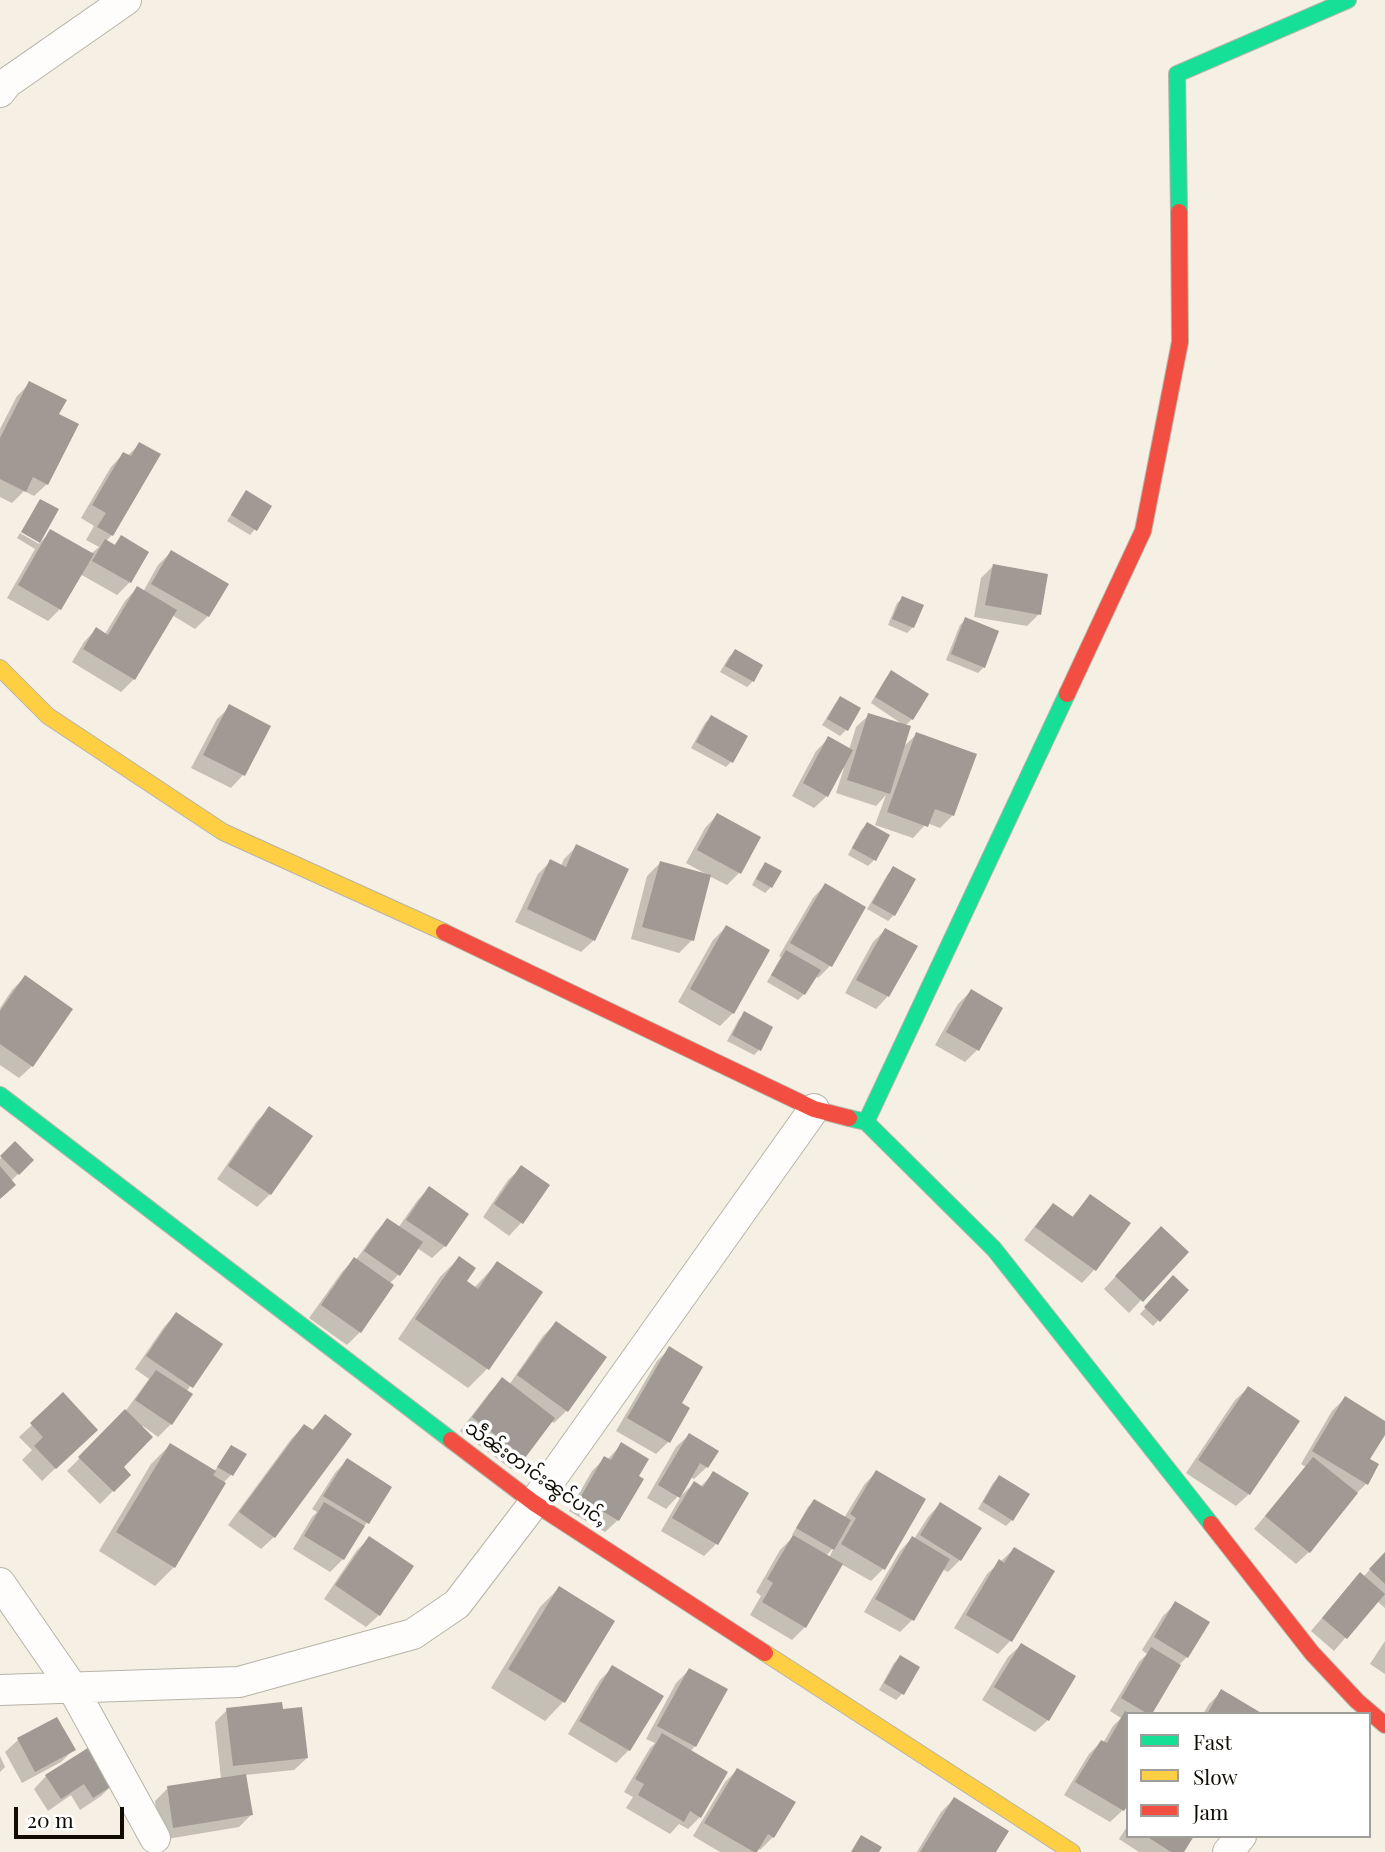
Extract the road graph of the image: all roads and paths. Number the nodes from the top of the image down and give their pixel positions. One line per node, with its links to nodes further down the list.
1 (126, 0): 3 (street)
2 (1348, 0): 7 (street)
3 (0, 92)
4 (0, 668): 6 (street)
5 (0, 1095): 8 (street, သဵၼ်းတၢင်းၼွင်ပၢင်ႇ)
6 (814, 1109): 7 (street); 8 (street)
7 (866, 1122): 12 (street)
8 (534, 1503): 10 (street); 15 (street, သဵၼ်းတၢင်းၼွင်ပၢင်ႇ)
9 (0, 1583): 10 (street)
10 (72, 1687): 11 (street); 13 (street)
11 (0, 1690)
12 (1351, 1707)
13 (155, 1838)
14 (1239, 1838): 16 (street)
15 (1072, 1852)
16 (1228, 1852)

